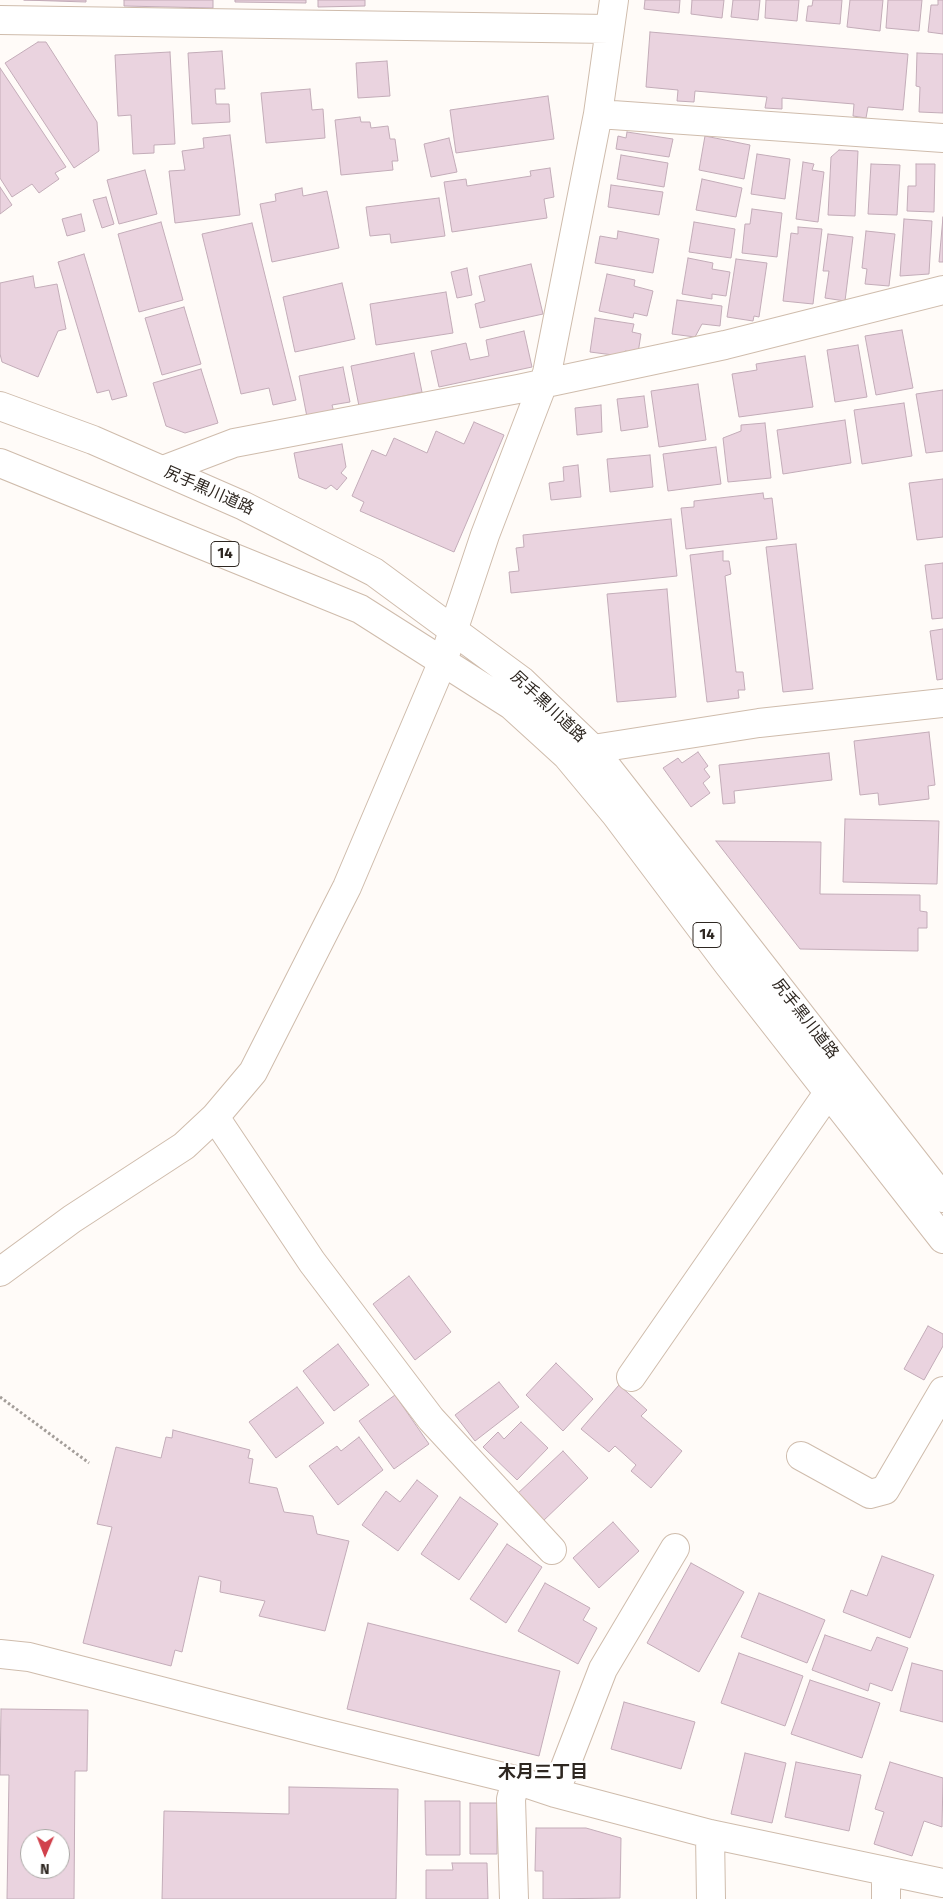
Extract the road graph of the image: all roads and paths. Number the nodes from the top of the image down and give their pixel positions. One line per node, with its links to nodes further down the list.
1 (614, 0): 3 (street)
2 (0, 20): 3 (street)
3 (609, 29): 4 (street)
4 (598, 114): 5 (street); 7 (street)
5 (943, 138)
6 (943, 290): 7 (street)
7 (543, 384): 10 (street); 11 (street)
8 (0, 406): 10 (street, 尻手黒川道路 / 14)
9 (0, 463): 12 (street, 尻手黒川道路 / 14)
10 (163, 470): 11 (street, 尻手黒川道路 / 14)
11 (453, 629): 12 (street); 14 (street, 尻手黒川道路 / 14)
12 (443, 661): 15 (street, 尻手黒川道路 / 14); 16 (street)
13 (943, 703): 14 (street)
14 (594, 749): 17 (street, 尻手黒川道路 / 14)
15 (828, 1093): 18 (street, 尻手黒川道路 / 14); 20 (street)
16 (215, 1116): 19 (street); 26 (street)
17 (943, 1198)
18 (943, 1239)
19 (0, 1272)
20 (631, 1377)
21 (943, 1391): 23 (street)
22 (0, 1397): 24 (path)
23 (801, 1456)
24 (89, 1463)
25 (675, 1548): 29 (street)
26 (552, 1550)
27 (0, 1654): 28 (street)
28 (516, 1780): 29 (street); 33 (street)
29 (556, 1793): 30 (street)
30 (710, 1834): 31 (street); 34 (street)
31 (886, 1872): 32 (street); 35 (street)
32 (942, 1879)
33 (514, 1899)
34 (711, 1899)
35 (886, 1899)

